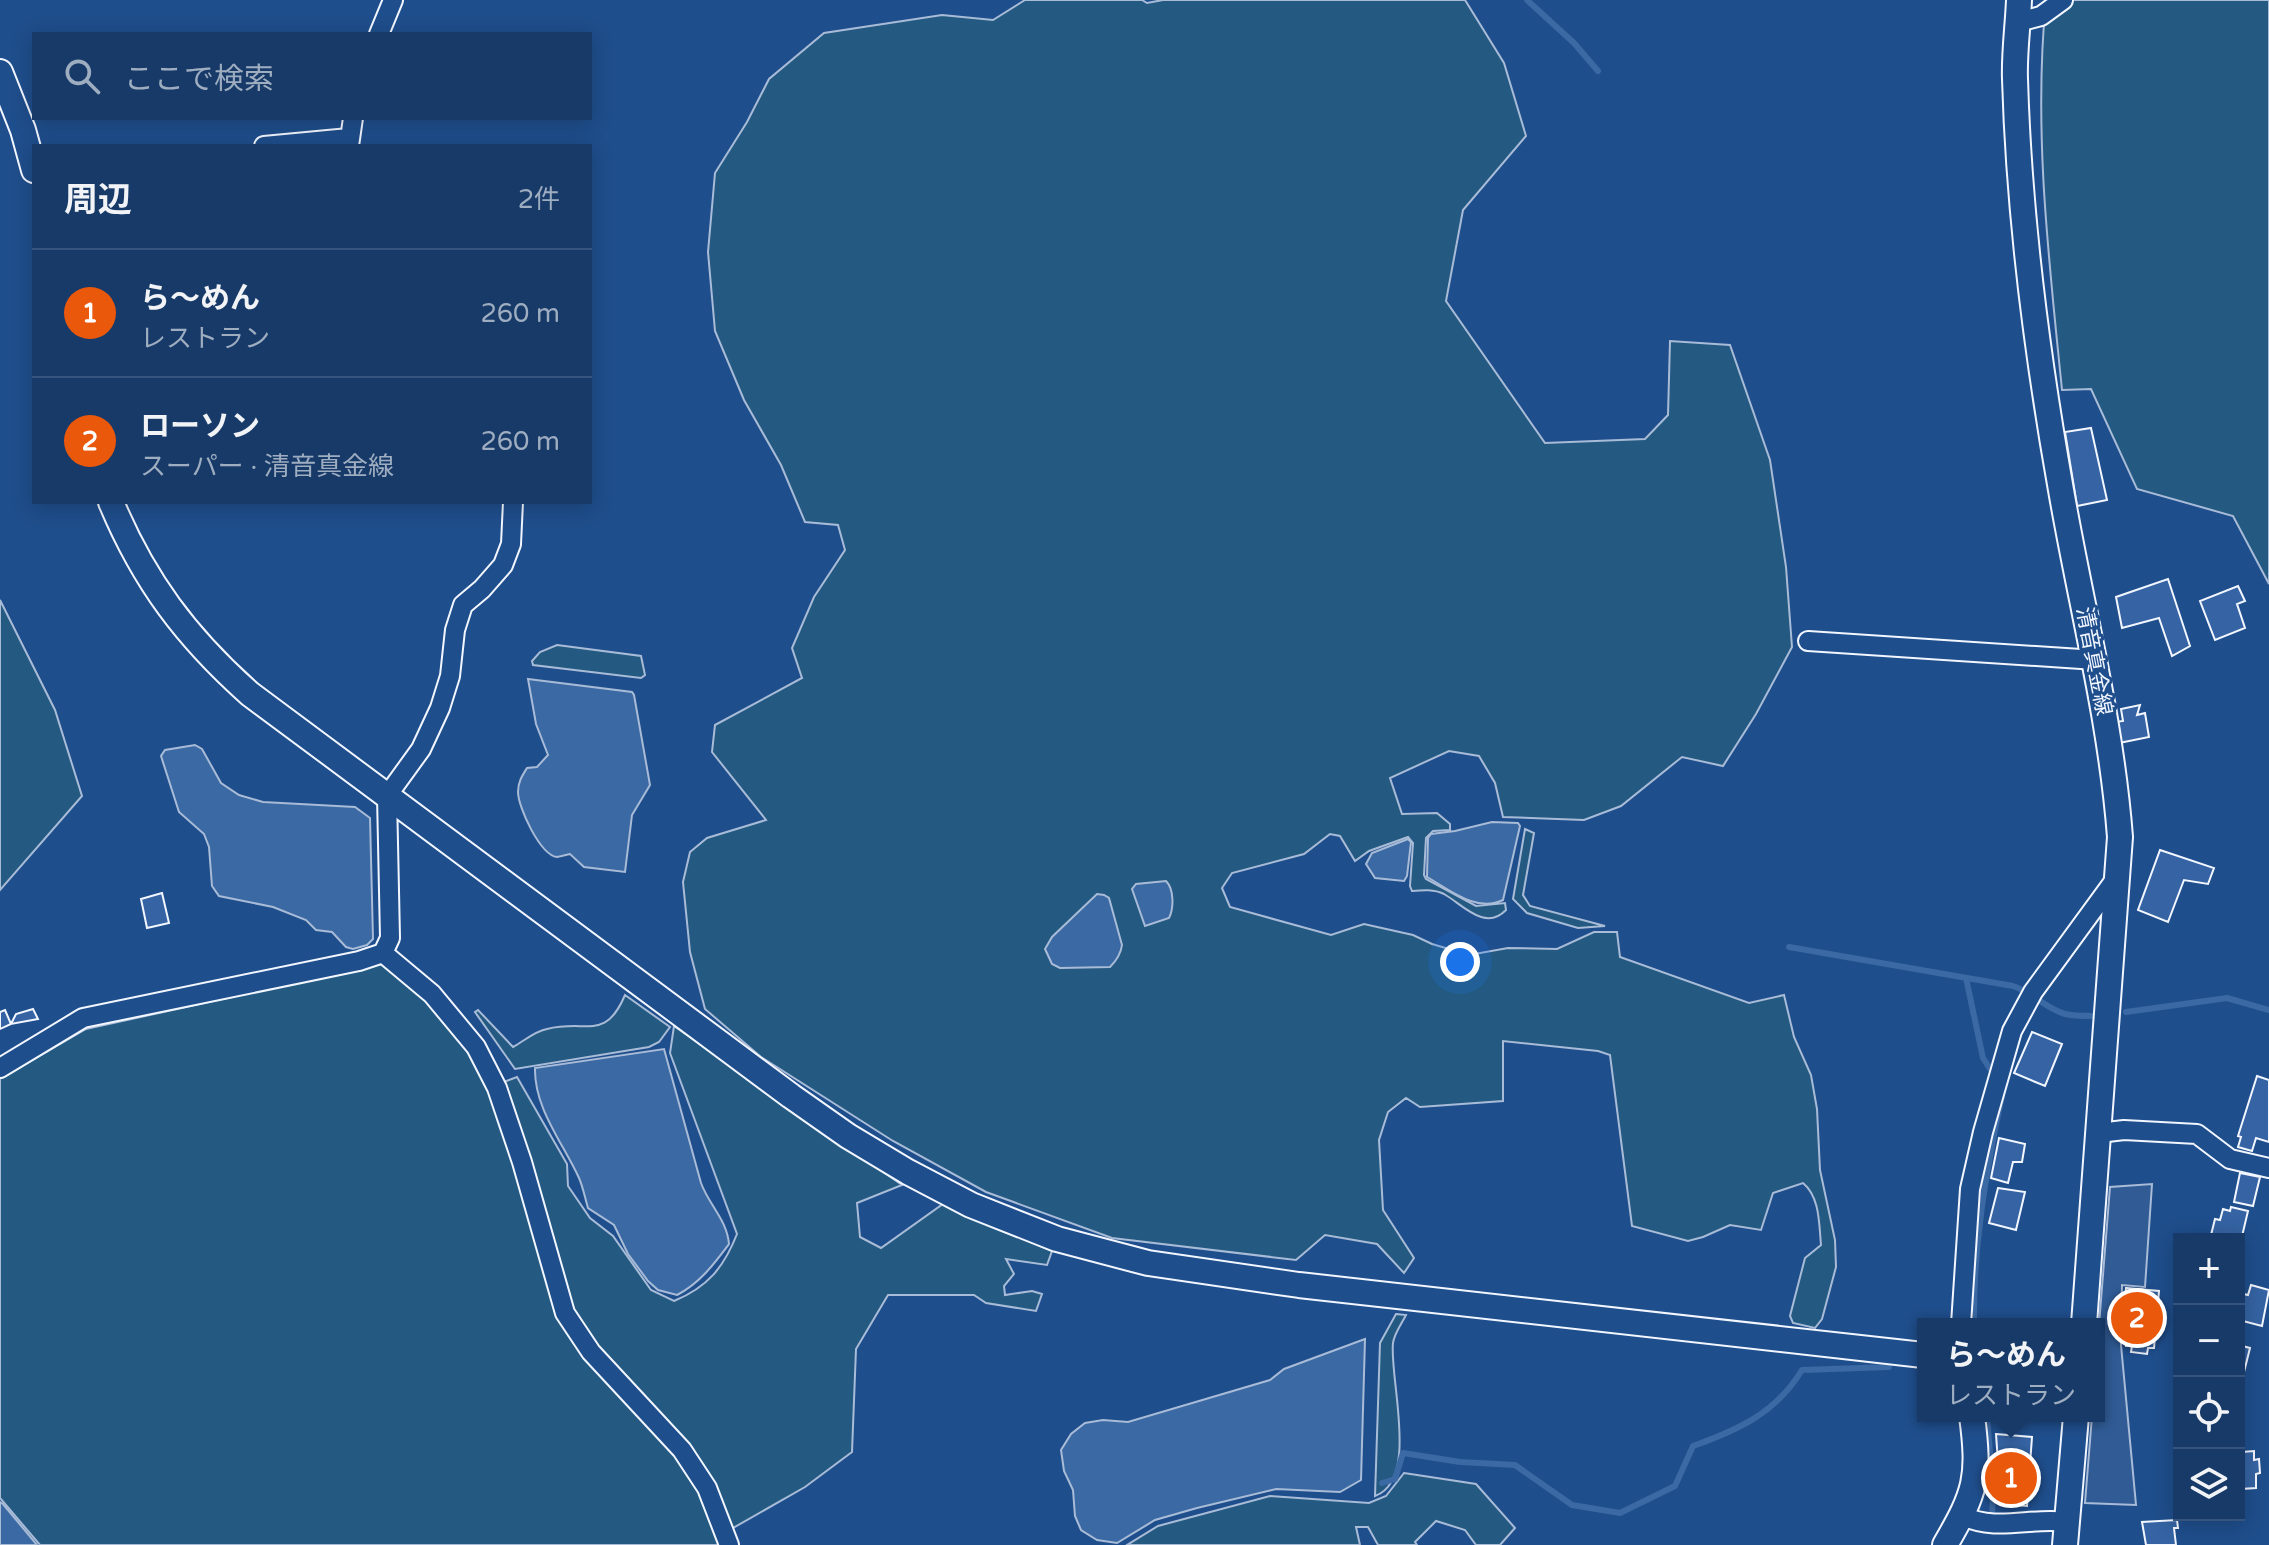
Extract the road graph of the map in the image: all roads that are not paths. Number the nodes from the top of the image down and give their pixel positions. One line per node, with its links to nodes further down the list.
1 (393, 0): 4 (street)
2 (2063, 0): 3 (street)
3 (2019, 11): 13 (street, 清音真金線)
4 (380, 32)
5 (0, 72): 9 (street)
6 (353, 120): 7 (street)
7 (349, 142): 8 (street)
8 (306, 144)
9 (32, 159)
10 (112, 504): 14 (street)
11 (513, 504): 14 (street)
12 (1808, 641): 13 (street)
13 (2096, 660): 15 (street, 清音真金線)
14 (387, 796): 16 (street); 22 (street)
15 (2119, 875): 18 (street, 清音真金線); 20 (street)
16 (383, 953): 17 (street); 27 (street)
17 (0, 1068)
18 (2099, 1133): 19 (street); 21 (street, 清音真金線)
19 (2269, 1168)
20 (1961, 1318)
21 (2084, 1318)
22 (1917, 1354)
23 (1973, 1422): 25 (street)
24 (2075, 1422): 26 (street)
25 (1962, 1516): 26 (street); 28 (street)
26 (2066, 1534)
27 (729, 1545)
28 (1945, 1545)

